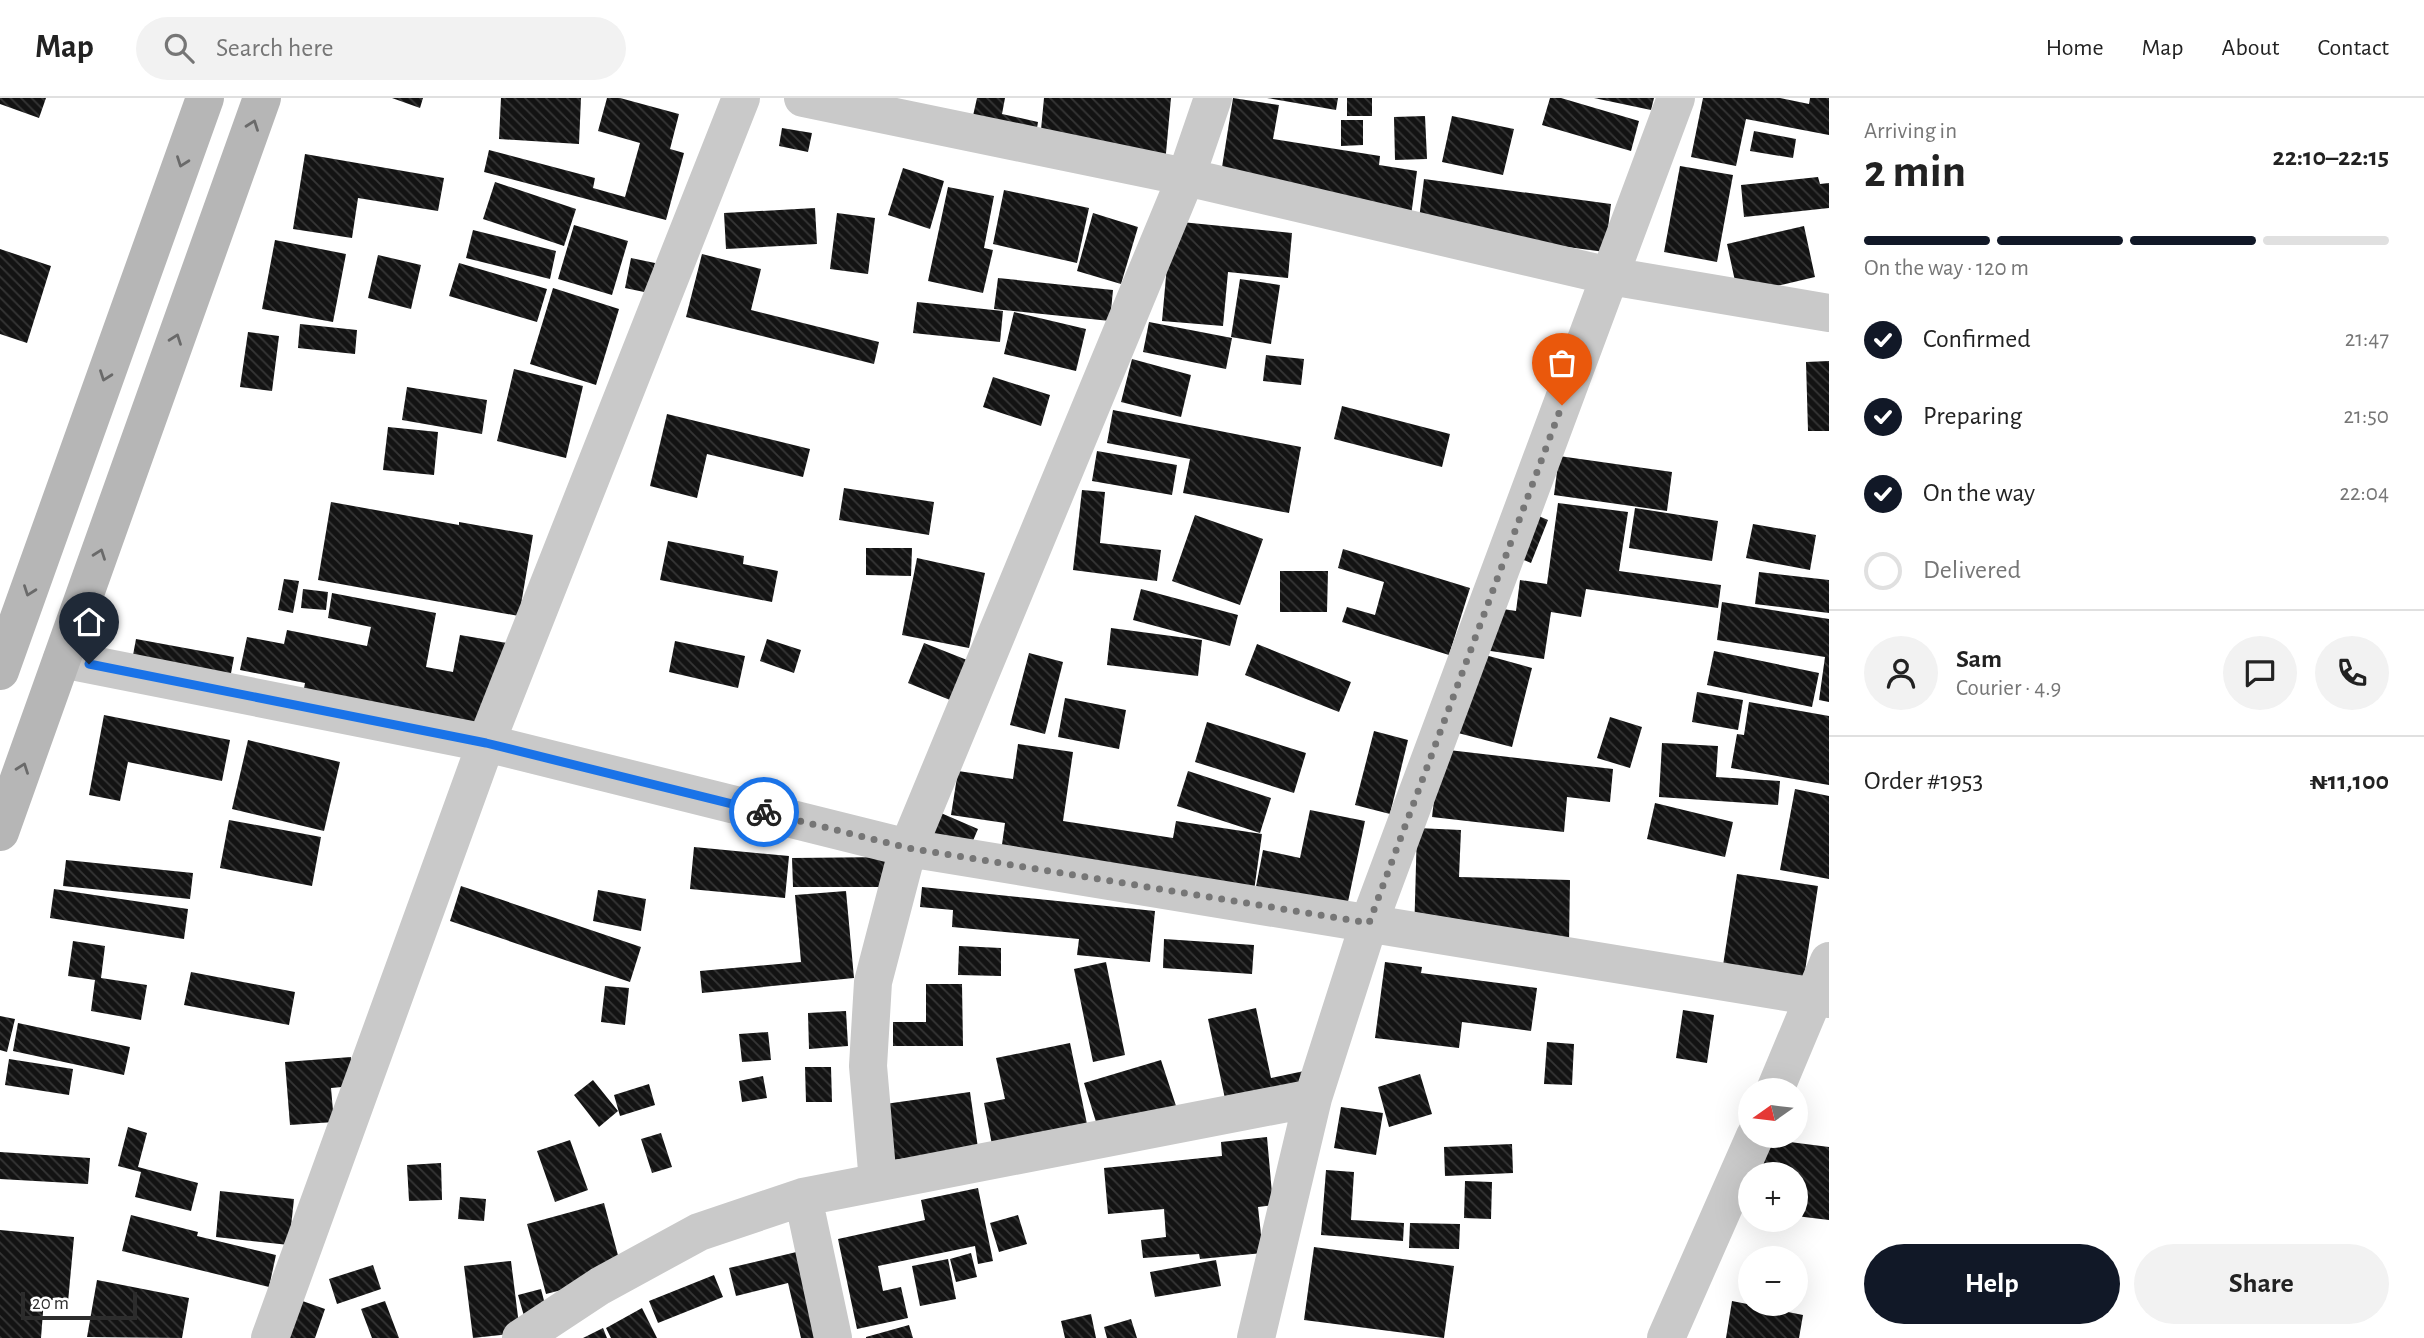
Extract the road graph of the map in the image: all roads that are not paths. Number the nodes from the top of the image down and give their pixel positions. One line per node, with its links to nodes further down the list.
1 (205, 98): 11 (main road, one-way to 11)
2 (262, 98): 10 (main road, one-way to 2)
3 (741, 98): 12 (street)
4 (803, 98): 7 (street)
5 (1213, 98): 7 (street)
6 (1675, 98): 8 (street)
7 (1186, 177): 8 (street); 14 (street)
8 (1610, 276): 9 (street); 15 (street)
9 (1829, 313)
10 (62, 659): 12 (street); 13 (main road, one-way to 10)
11 (0, 671)
12 (486, 743): 14 (street); 23 (street)
13 (0, 832)
14 (908, 848): 15 (street); 21 (street)
15 (1369, 923): 17 (street); 19 (street)
16 (1829, 961): 17 (street)
17 (1822, 998): 18 (street)
18 (1781, 1078)
19 (1313, 1098): 21 (street); 26 (street)
20 (1750, 1148): 27 (street)
21 (878, 1182): 22 (street)
22 (803, 1196): 24 (street); 25 (street)
23 (270, 1338)
24 (521, 1338)
25 (833, 1338)
26 (1256, 1338)
27 (1666, 1338)

